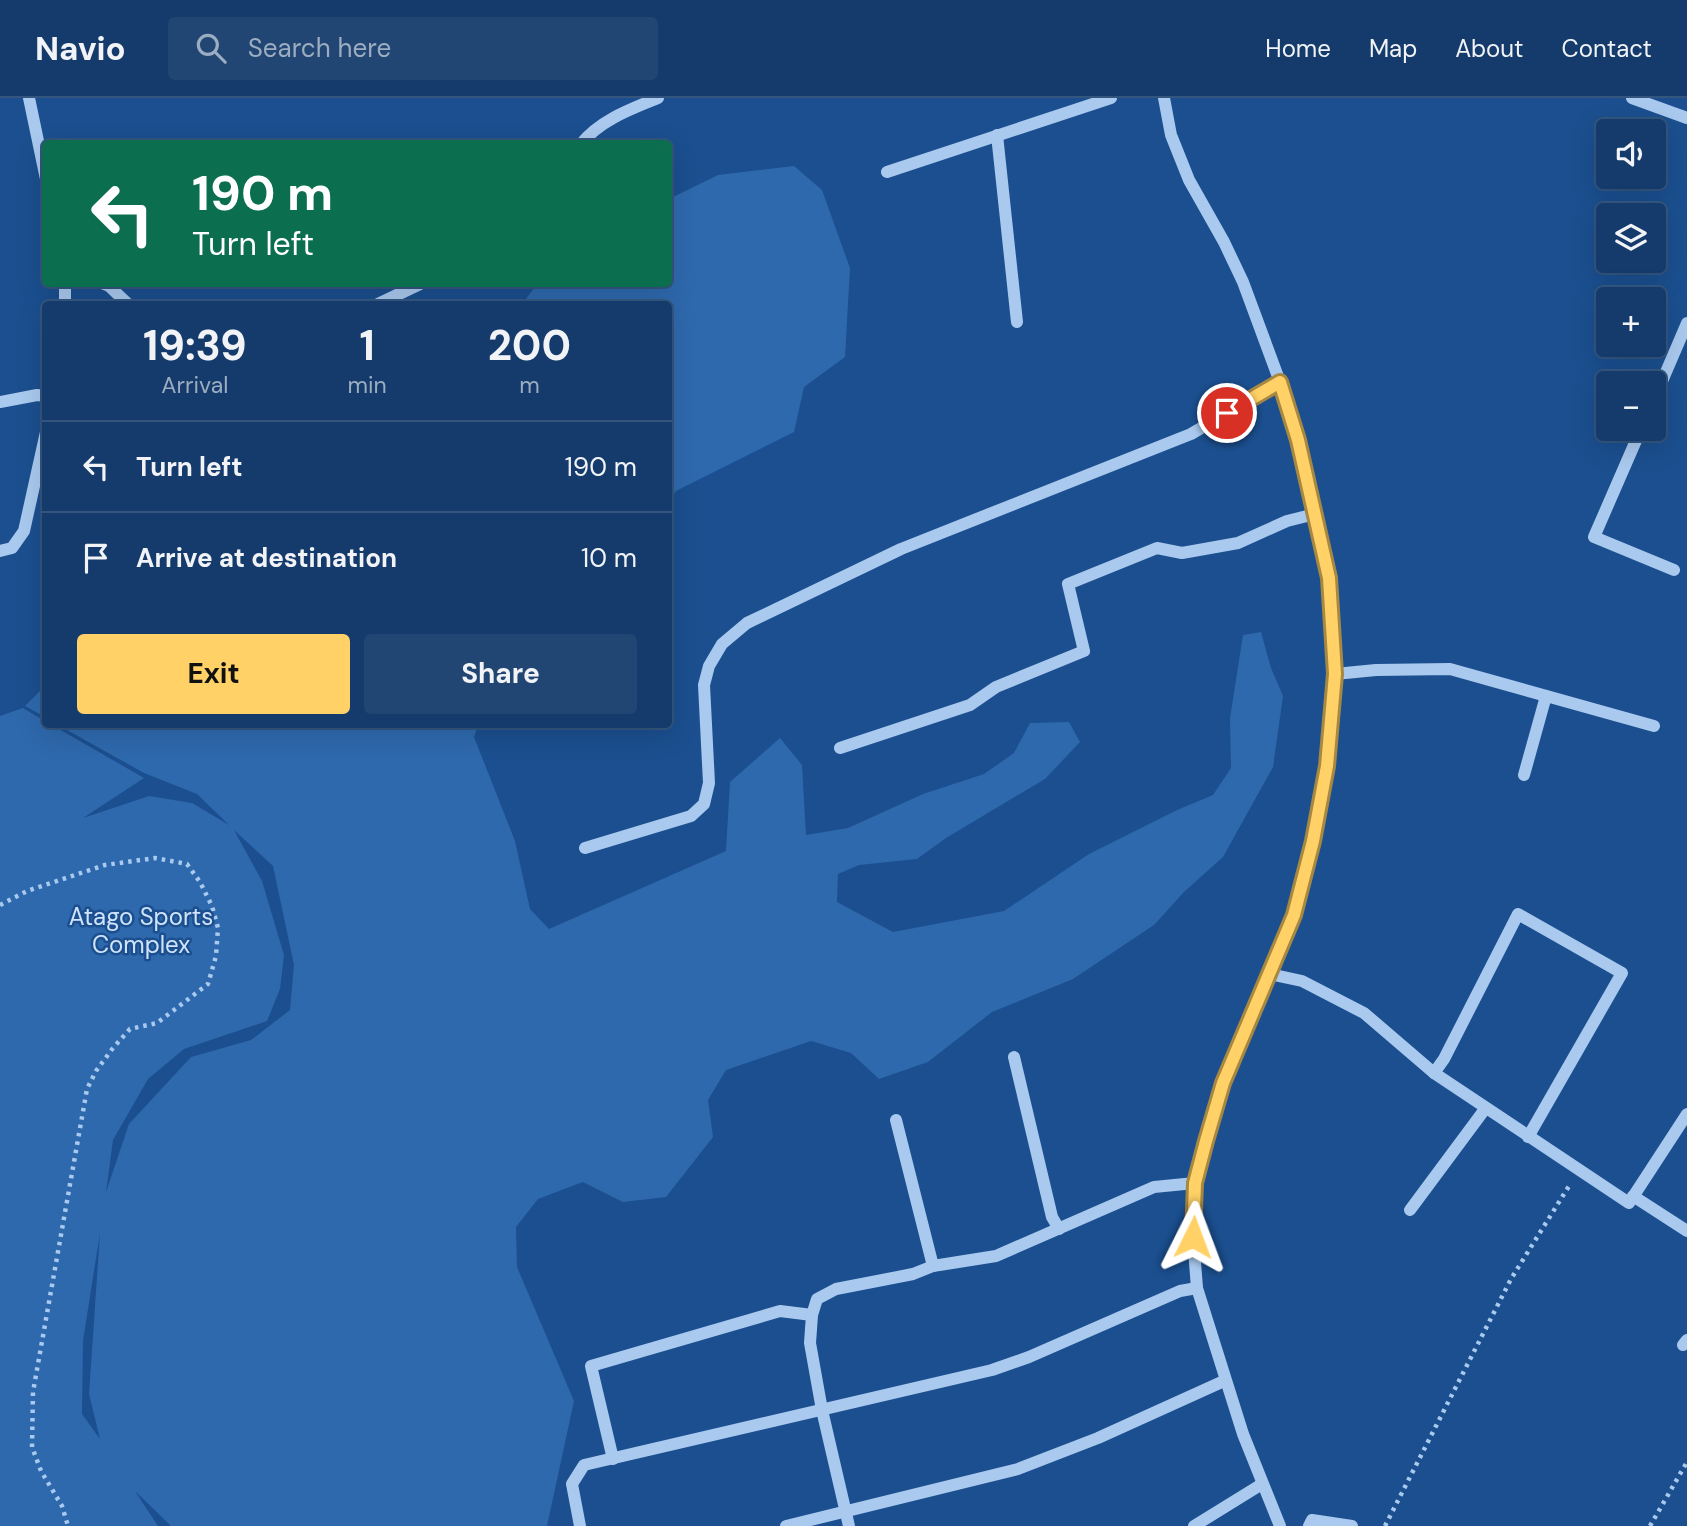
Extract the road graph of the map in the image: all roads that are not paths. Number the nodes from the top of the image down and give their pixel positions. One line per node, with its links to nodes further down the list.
1 (29, 98): 9 (street)
2 (658, 98): 8 (street)
3 (1111, 98): 7 (street)
4 (1164, 98): 18 (street)
5 (1632, 98): 6 (street)
6 (1687, 118)
7 (997, 135): 10 (street); 15 (street)
8 (584, 140)
9 (42, 160)
10 (887, 172)
11 (110, 287): 13 (street)
12 (414, 287): 14 (street)
13 (125, 301)
14 (383, 301)
15 (1017, 322)
16 (1687, 323): 17 (street)
17 (1666, 372)
18 (1280, 382): 23 (street); 31 (street)
19 (42, 396): 20 (street)
20 (0, 402)
21 (1636, 441): 25 (street)
22 (42, 450): 24 (street)
23 (1315, 514): 26 (street); 29 (street)
24 (0, 551)
25 (1674, 570)
26 (1335, 674): 27 (street); 32 (street)
27 (1546, 696): 28 (street); 30 (street)
28 (1654, 726)
29 (840, 748)
30 (1524, 775)
31 (585, 848)
32 (1270, 974): 34 (street); 39 (street)
33 (1014, 1057): 42 (street)
34 (1434, 1073): 35 (street); 38 (street)
35 (1485, 1109): 38 (street); 41 (street)
36 (896, 1120): 44 (street)
37 (1685, 1124): 40 (street)
38 (1528, 1137): 40 (street)
39 (1195, 1183): 42 (street); 45 (street)
40 (1633, 1196): 43 (street)
41 (1409, 1210)
42 (1059, 1228): 44 (street)
43 (1687, 1231)
44 (933, 1266): 46 (street)
45 (1197, 1288): 47 (street); 48 (street)
46 (812, 1315): 48 (street); 49 (street)
47 (1224, 1381): 50 (street); 51 (street)
48 (822, 1410): 49 (street); 51 (street)
49 (613, 1459): 52 (street)
50 (1262, 1484): 55 (street); 56 (street)
51 (845, 1511): 53 (street); 54 (street)
52 (580, 1526)
53 (786, 1526)
54 (849, 1526)
55 (1194, 1526)
56 (1280, 1526)
57 (1308, 1526): 58 (street)
58 (1352, 1526)

